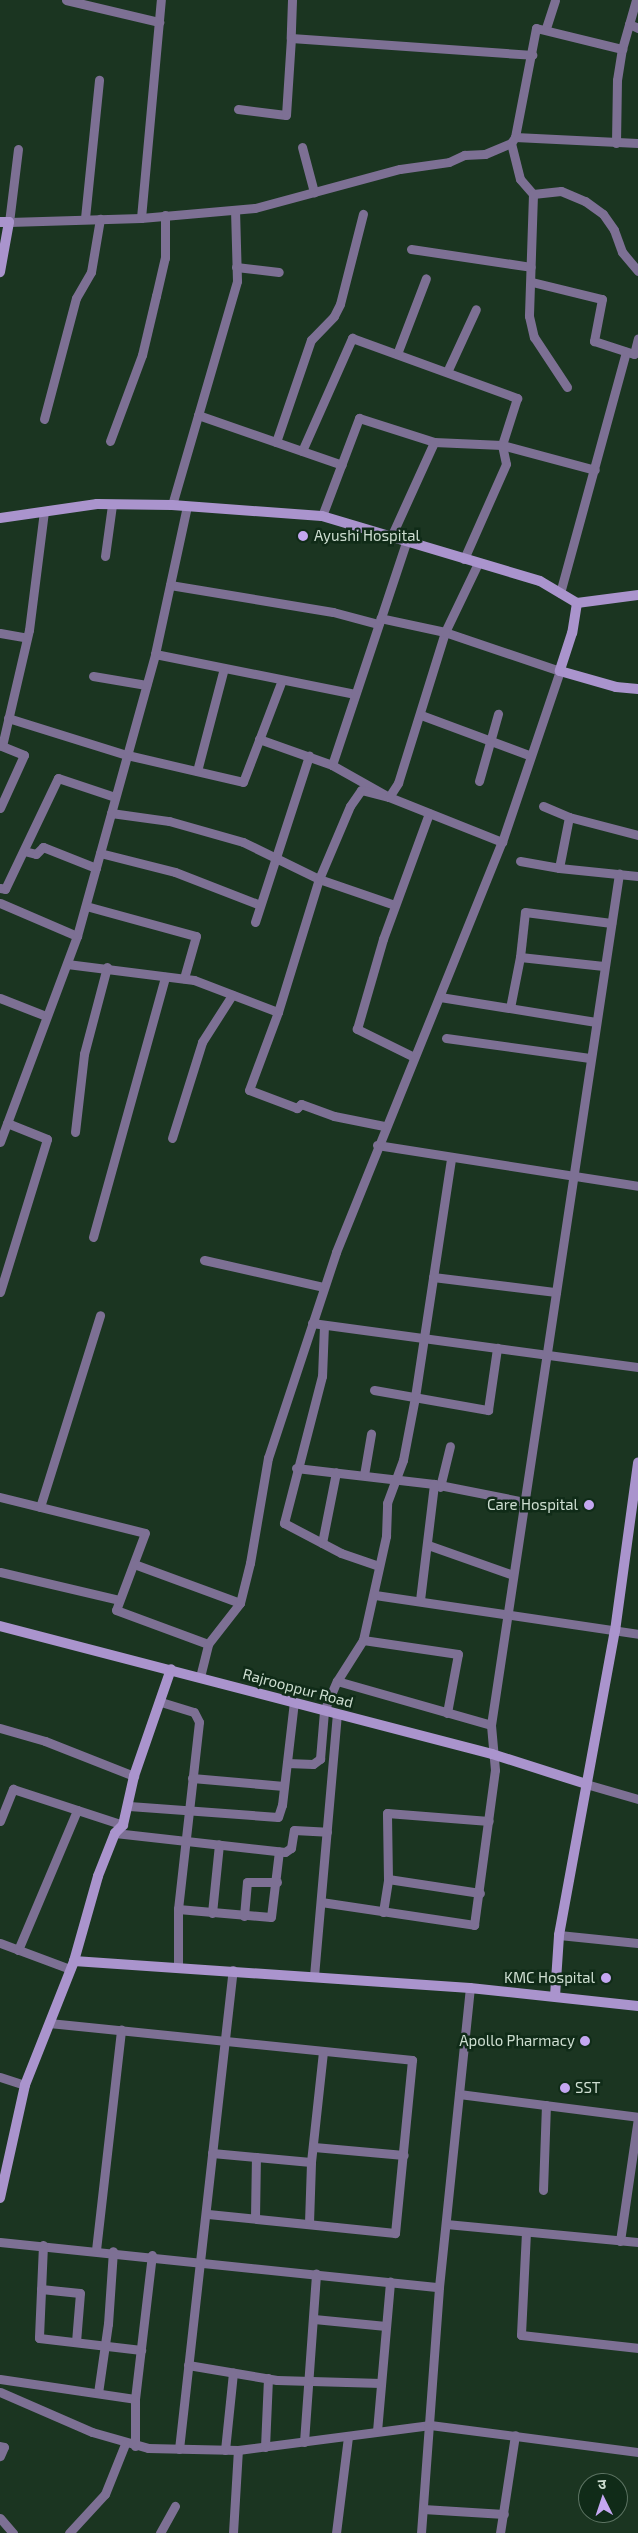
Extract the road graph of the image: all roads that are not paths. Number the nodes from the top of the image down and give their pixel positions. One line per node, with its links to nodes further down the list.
1 (66, 0): 6 (street)
2 (161, 0): 7 (street)
3 (292, 0): 11 (street)
4 (555, 0): 9 (street)
5 (636, 0): 8 (street)
6 (82, 1): 7 (street)
7 (159, 22): 27 (street)
8 (629, 24): 10 (street); 12 (street)
9 (546, 28): 12 (street); 13 (street)
10 (638, 28)
11 (291, 38): 13 (street); 15 (street)
12 (622, 49): 17 (street)
13 (532, 55): 16 (street)
14 (99, 80): 26 (street)
15 (238, 109)
16 (513, 140): 17 (street); 21 (street); 22 (street)
17 (616, 143): 18 (street)
18 (638, 143)
19 (302, 147): 21 (street)
20 (18, 149): 29 (street)
21 (314, 192): 23 (street)
22 (533, 194): 32 (street); 33 (street)
23 (235, 210): 25 (street); 31 (street)
24 (363, 214): 47 (street)
25 (165, 215): 27 (street); 46 (street)
26 (85, 218): 28 (street); 29 (street)
27 (141, 218): 28 (street)
28 (100, 219): 45 (street)
29 (4, 222): 34 (street)
30 (411, 249): 32 (street)
31 (236, 267): 35 (street); 44 (street)
32 (531, 267): 37 (street)
33 (638, 271)
34 (0, 272)
35 (279, 272)
36 (426, 278): 40 (street)
37 (532, 282): 41 (street); 43 (street)
38 (476, 309): 42 (street)
39 (638, 338): 41 (street)
40 (397, 354): 42 (street); 50 (street)
41 (633, 354): 52 (street)
42 (448, 372): 49 (street)
43 (567, 387)
44 (198, 416): 47 (street); 54 (street)
45 (44, 419)
46 (110, 441)
47 (276, 442): 50 (street)
48 (434, 442): 49 (street); 51 (street); 59 (street)
49 (502, 445): 52 (street); 62 (street)
50 (302, 451): 51 (street)
51 (342, 465): 57 (street)
52 (595, 470): 65 (street)
53 (112, 505): 54 (street); 56 (street); 61 (street)
54 (172, 506): 55 (street)
55 (187, 506): 57 (street); 64 (street)
56 (44, 512): 58 (street); 71 (street)
57 (322, 516): 59 (street)
58 (0, 518)
59 (391, 537): 60 (street)
60 (406, 542): 62 (street); 68 (street)
61 (105, 556)
62 (464, 559): 63 (street)
63 (478, 563): 65 (street); 70 (street)
64 (170, 585): 68 (street); 72 (street)
65 (560, 593): 67 (street)
66 (638, 595): 67 (street)
67 (577, 603): 74 (street)
68 (379, 621): 70 (street); 79 (street)
69 (0, 632): 71 (street)
70 (445, 632): 74 (street); 81 (street)
71 (27, 638): 82 (street)
72 (155, 654): 73 (street); 77 (street)
73 (224, 668): 76 (street); 89 (street)
74 (560, 671): 78 (street); 87 (street)
75 (93, 676): 77 (street)
76 (282, 680): 79 (street); 83 (street)
77 (146, 684): 85 (street)
78 (638, 689)
79 (355, 694): 88 (street)
80 (498, 714): 84 (street)
81 (421, 715): 84 (street); 91 (street)
82 (8, 718): 85 (street); 94 (street)
83 (259, 739): 86 (street); 89 (street)
84 (490, 741): 87 (street); 90 (street)
85 (127, 755): 89 (street); 92 (street)
86 (309, 756): 88 (street); 102 (street)
87 (531, 756): 99 (street)
88 (332, 765): 91 (street)
89 (197, 772)
90 (479, 781)
91 (389, 797): 96 (street); 108 (street)
92 (115, 798): 95 (street); 100 (street)
93 (543, 806): 97 (street)
94 (0, 808)
95 (111, 813): 101 (street); 102 (street)
96 (428, 813): 99 (street); 112 (street)
97 (569, 817): 98 (street); 105 (street)
98 (638, 835)
99 (502, 842): 124 (street)
100 (24, 851): 104 (street); 109 (street)
101 (100, 853): 104 (street); 111 (street)
102 (274, 858): 108 (street); 111 (street)
103 (520, 862): 105 (street)
104 (96, 868): 113 (street)
105 (559, 868): 106 (street)
106 (619, 874): 107 (street); 115 (street)
107 (638, 876)
108 (319, 879): 112 (street); 127 (street)
109 (0, 888)
110 (0, 903): 116 (street)
111 (260, 905): 114 (street)
112 (395, 905): 131 (street)
113 (86, 906): 116 (street); 122 (street)
114 (255, 922)
115 (611, 923): 117 (street); 119 (street)
116 (77, 936): 118 (street)
117 (520, 957): 119 (street); 126 (street)
118 (67, 964): 120 (street); 128 (street)
119 (604, 966): 129 (street)
120 (107, 968): 121 (street); 135 (street)
121 (165, 977): 122 (street); 142 (street)
122 (184, 978): 123 (street)
123 (232, 995): 127 (street); 136 (street)
124 (440, 996): 126 (street); 131 (street)
125 (0, 998): 128 (street)
126 (510, 1008): 129 (street)
127 (278, 1012): 134 (street)
128 (46, 1016): 133 (street)
129 (596, 1022): 132 (street)
130 (446, 1038): 132 (street)
131 (414, 1057): 134 (street)
132 (590, 1058): 140 (street)
133 (7, 1123): 137 (street); 146 (street)
134 (384, 1126): 138 (street)
135 (74, 1132)
136 (172, 1138)
137 (0, 1142)
138 (377, 1145): 139 (street); 145 (street)
139 (451, 1158): 140 (street); 144 (street)
140 (571, 1176): 141 (street); 147 (street)
141 (638, 1186)
142 (93, 1237)
143 (204, 1260): 145 (street)
144 (433, 1277): 147 (street); 151 (street)
145 (324, 1287): 149 (street)
146 (0, 1292)
147 (556, 1292): 153 (street)
148 (100, 1315): 167 (street)
149 (312, 1323): 150 (street); 177 (street)
150 (324, 1325): 151 (street); 160 (street)
151 (422, 1338): 152 (street); 156 (street)
152 (497, 1348): 153 (street); 156 (street)
153 (547, 1355): 154 (street); 166 (street)
154 (638, 1367)
155 (374, 1390): 156 (street)
156 (415, 1397): 163 (street)
157 (371, 1434): 162 (street)
158 (450, 1446): 164 (street)
159 (638, 1463): 180 (street)
160 (296, 1468): 161 (street); 168 (street)
161 (336, 1472): 162 (street); 168 (street)
162 (364, 1475): 163 (street)
163 (396, 1479): 164 (street); 171 (street)
164 (437, 1486): 166 (street); 169 (street)
165 (0, 1497): 167 (street)
166 (525, 1502): 173 (street)
167 (40, 1507): 170 (street)
168 (322, 1543): 171 (street)
169 (428, 1545): 173 (street); 176 (street)
170 (134, 1564): 175 (street); 177 (street)
171 (380, 1566): 174 (street)
172 (0, 1572): 175 (street)
173 (513, 1575): 178 (street)
174 (375, 1595): 176 (street); 182 (street)
175 (118, 1600): 183 (street)
176 (420, 1600): 178 (street)
177 (240, 1603): 183 (street)
178 (507, 1615): 180 (street); 192 (street)
179 (0, 1626): 184 (street, Rajrooppur Road)
180 (615, 1631): 181 (street); 198 (street)
181 (638, 1634)
182 (363, 1640): 186 (street); 190 (street)
183 (208, 1644): 185 (street)
184 (171, 1669): 185 (street, Rajrooppur Road); 187 (street)
185 (200, 1677): 188 (street, Rajrooppur Road)
186 (337, 1681): 189 (street); 190 (street)
187 (161, 1702): 196 (street); 197 (street)
188 (294, 1702): 189 (street, Rajrooppur Road); 195 (street)
189 (324, 1711): 191 (street, Rajrooppur Road); 195 (street)
190 (446, 1713): 192 (street)
191 (337, 1714): 194 (street, Rajrooppur Road); 207 (street)
192 (491, 1725): 194 (street)
193 (0, 1728): 196 (street)
194 (492, 1754): 198 (street, Rajrooppur Road); 205 (street)
195 (287, 1763): 199 (street)
196 (134, 1776): 201 (street)
197 (192, 1778): 199 (street); 203 (street)
198 (586, 1784): 200 (street); 220 (street)
199 (284, 1786): 203 (street)
200 (638, 1799)
201 (129, 1806): 203 (street); 206 (street)
202 (77, 1810): 204 (street); 206 (street); 223 (street)
203 (188, 1811): 209 (street)
204 (0, 1821)
205 (488, 1821): 212 (street); 214 (street)
206 (123, 1826): 208 (street)
207 (327, 1832): 211 (street); 215 (street)
208 (115, 1833): 209 (street); 224 (street)
209 (185, 1841): 210 (street); 216 (street)
210 (219, 1844): 211 (street); 218 (street)
211 (279, 1851): 213 (street)
212 (388, 1879): 214 (street); 217 (street)
213 (277, 1882): 219 (street); 219 (street)
214 (480, 1893): 217 (street)
215 (321, 1902): 217 (street); 227 (street)
216 (178, 1909): 218 (street); 225 (street)
217 (382, 1912)
218 (212, 1913): 219 (street)
219 (244, 1916)
220 (560, 1935): 222 (street); 229 (street)
221 (0, 1943): 223 (street)
222 (638, 1943)
223 (18, 1950): 224 (street)
224 (72, 1965): 225 (street); 231 (street)
225 (178, 1966): 226 (street)
226 (234, 1970): 227 (street); 233 (street)
227 (314, 1976): 228 (street)
228 (470, 1988): 229 (street); 237 (street)
229 (555, 1996): 230 (street)
230 (638, 2006)
231 (49, 2023): 232 (street); 236 (street)
232 (121, 2029): 233 (street); 256 (street)
233 (226, 2040): 234 (street); 241 (street)
234 (323, 2052): 240 (street); 242 (street)
235 (0, 2077): 236 (street)
236 (25, 2085): 246 (street)
237 (459, 2094): 238 (street); 250 (street)
238 (546, 2105): 239 (street); 245 (street)
239 (638, 2117): 252 (street)
240 (314, 2147): 242 (street); 244 (street)
241 (212, 2154): 243 (street); 247 (street)
242 (404, 2155): 249 (street)
243 (256, 2157): 244 (street); 248 (street)
244 (311, 2162): 249 (street)
245 (544, 2190)
246 (0, 2198)
247 (208, 2214): 248 (street); 259 (street)
248 (256, 2218): 249 (street)
249 (309, 2223)
250 (446, 2224): 251 (street); 262 (street)
251 (526, 2232): 252 (street); 268 (street)
252 (620, 2241): 254 (street)
253 (0, 2242): 255 (street)
254 (638, 2242)
255 (43, 2246): 256 (street); 263 (street)
256 (96, 2250): 257 (street)
257 (113, 2252): 258 (street); 267 (street)
258 (152, 2255): 259 (street); 269 (street)
259 (200, 2260): 260 (street); 270 (street)
260 (316, 2273): 261 (street); 264 (street)
261 (390, 2282): 262 (street); 265 (street)
262 (439, 2287): 279 (street)
263 (41, 2289): 266 (street); 266 (street)
264 (314, 2319): 265 (street); 274 (street)
265 (386, 2326): 275 (street)
266 (76, 2342): 267 (street)
267 (105, 2346): 269 (street); 277 (street)
268 (638, 2348)
269 (141, 2350): 278 (street)
270 (188, 2365): 271 (street); 288 (street)
271 (233, 2372): 272 (street); 289 (street)
272 (268, 2378): 274 (street); 287 (street)
273 (0, 2379): 277 (street)
274 (307, 2381): 275 (street); 283 (street)
275 (381, 2383): 280 (street)
276 (0, 2392): 284 (street)
277 (98, 2393): 278 (street)
278 (135, 2399): 286 (street)
279 (430, 2425): 280 (street); 281 (street); 294 (street)
280 (377, 2431): 282 (street)
281 (515, 2435): 291 (street); 295 (street)
282 (348, 2437): 283 (street); 301 (street)
283 (304, 2442): 287 (street)
284 (125, 2444): 286 (street); 297 (street)
285 (0, 2446): 292 (street)
286 (135, 2446): 288 (street)
287 (265, 2447): 290 (street)
288 (179, 2449): 289 (street)
289 (226, 2450): 290 (street)
290 (238, 2450): 300 (street)
291 (638, 2452)
292 (0, 2456)
293 (175, 2506): 299 (street)
294 (423, 2508): 295 (street); 302 (street)
295 (504, 2514): 303 (street)
296 (0, 2518): 298 (street)
297 (75, 2531)
298 (13, 2533)
299 (160, 2533)
300 (233, 2533)
301 (336, 2533)
302 (421, 2533)
303 (500, 2533)

